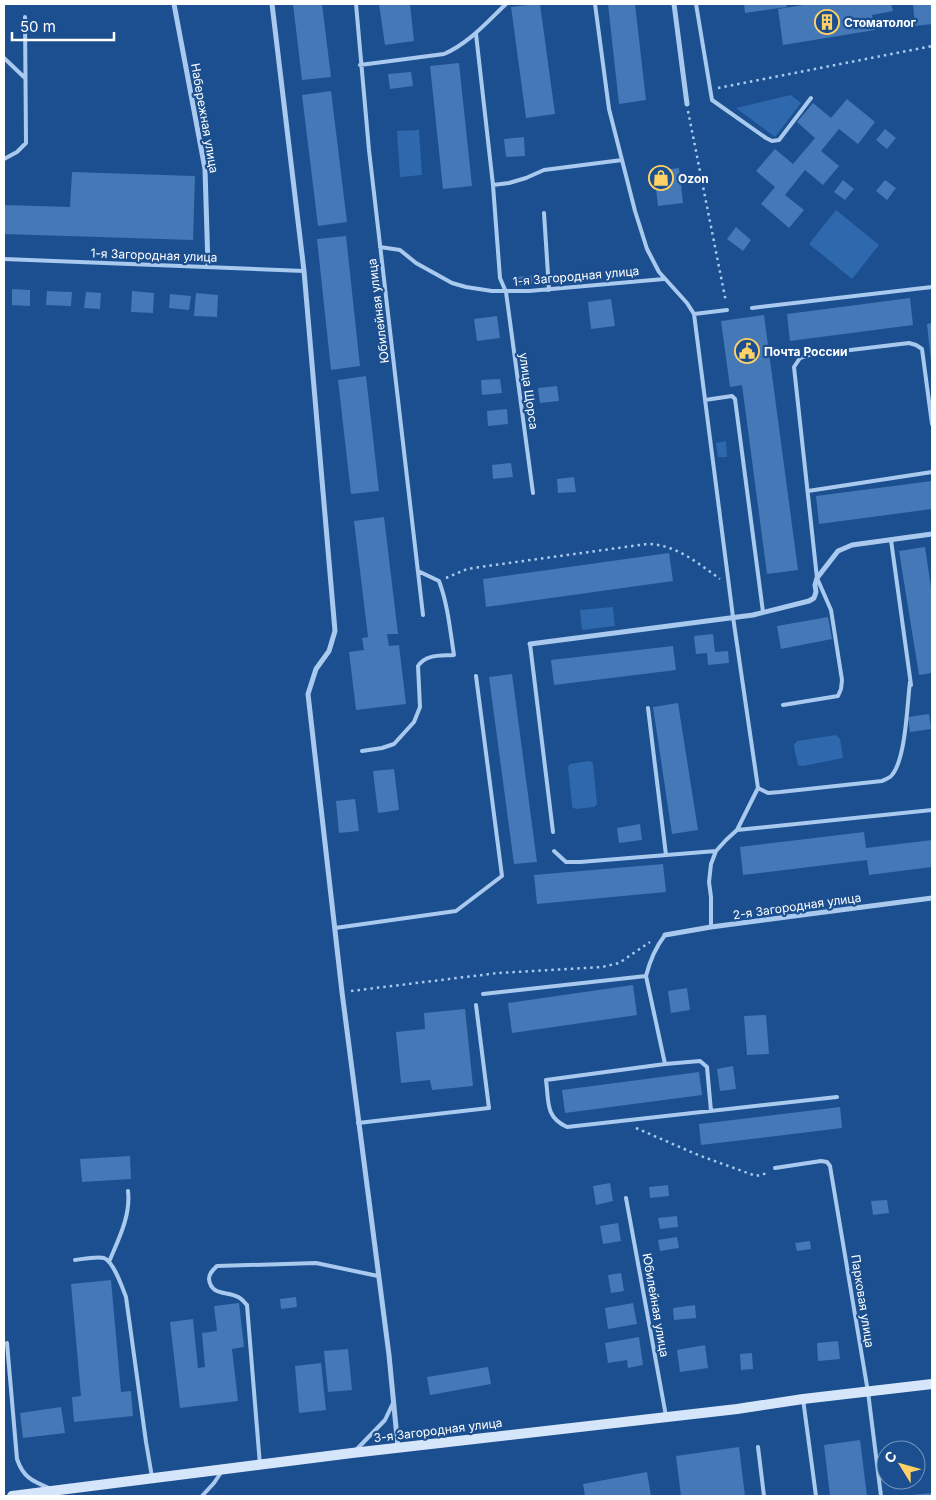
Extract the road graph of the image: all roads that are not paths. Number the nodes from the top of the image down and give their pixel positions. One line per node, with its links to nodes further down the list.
1 (174, 4): 21 (street, Набережная улица)
2 (272, 4): 22 (street)
3 (356, 4): 11 (lane, Юбилейная улица)
4 (506, 4): 9 (lane)
5 (595, 4): 16 (lane)
6 (674, 4): 14 (street)
7 (696, 4): 13 (lane)
8 (25, 17): 12 (lane)
9 (476, 34): 11 (lane); 17 (lane, улица Щорса)
10 (4, 58): 12 (lane)
11 (360, 65): 19 (lane, Юбилейная улица)
12 (25, 78): 15 (lane)
13 (811, 98)
14 (687, 104)
15 (4, 159)
16 (622, 160): 17 (lane); 23 (lane)
17 (493, 185): 26 (lane, улица Щорса)
18 (544, 214): 25 (lane)
19 (380, 247): 26 (lane, 1-я Загородная улица); 37 (lane, Юбилейная улица)
20 (4, 259): 21 (lane, 1-я Загородная улица)
21 (208, 266): 22 (lane, 1-я Загородная улица)
22 (304, 271): 56 (street)
23 (664, 279): 25 (lane, 1-я Загородная улица); 29 (lane)
24 (932, 287): 27 (lane)
25 (549, 290): 26 (lane, 1-я Загородная улица)
26 (506, 292): 34 (lane, улица Щорса)
27 (752, 308)
28 (728, 310): 29 (lane)
29 (694, 314): 30 (lane)
30 (705, 400): 39 (lane); 41 (lane)
31 (932, 424): 33 (lane)
32 (932, 472): 33 (lane)
33 (808, 491): 38 (lane)
34 (533, 493)
35 (932, 534): 36 (street)
36 (891, 540): 38 (street); 47 (lane)
37 (418, 571): 40 (lane, Юбилейная улица); 46 (lane)
38 (817, 578): 39 (street); 44 (lane)
39 (763, 612): 41 (street)
40 (423, 616)
41 (733, 617): 42 (street); 47 (lane)
42 (530, 644): 50 (lane)
43 (476, 676): 56 (lane)
44 (783, 705)
45 (648, 708): 53 (lane)
46 (362, 751)
47 (758, 788): 49 (lane)
48 (932, 810): 49 (lane)
49 (737, 830): 51 (lane)
50 (553, 832)
51 (716, 850): 53 (lane); 55 (lane)
52 (554, 851): 53 (lane)
53 (666, 855)
54 (932, 898): 55 (street, 2-я Загородная улица)
55 (711, 927): 57 (street, 2-я Загородная улица)
56 (335, 928): 64 (street)
57 (665, 936): 58 (lane)
58 (646, 976): 59 (lane); 61 (lane)
59 (483, 994)
60 (476, 1005): 64 (lane)
61 (664, 1064): 63 (lane); 63 (lane)
62 (837, 1097): 63 (lane)
63 (711, 1111)
64 (358, 1123): 70 (street)
65 (775, 1168): 73 (lane, Парковая улица)
66 (128, 1191): 69 (lane)
67 (626, 1198): 76 (lane, Юбилейная улица)
68 (75, 1260): 69 (lane)
69 (109, 1262): 82 (lane)
70 (378, 1276): 75 (street); 80 (lane)
71 (7, 1343): 83 (lane)
72 (932, 1384): 73 (main road, 3-я Загородная улица)
73 (868, 1392): 74 (main road, 3-я Загородная улица); 88 (lane, Парковая улица)
74 (803, 1399): 76 (main road, 3-я Загородная улица); 87 (lane)
75 (393, 1402): 78 (street); 79 (lane)
76 (666, 1416): 78 (main road, 3-я Загородная улица)
77 (758, 1447): 86 (lane)
78 (398, 1448): 79 (main road, 3-я Загородная улица)
79 (352, 1453): 80 (main road, 3-я Загородная улица)
80 (260, 1465): 81 (main road, 3-я Загородная улица)
81 (222, 1470): 82 (main road, 3-я Загородная улица); 85 (lane)
82 (153, 1479): 83 (main road, 3-я Загородная улица)
83 (56, 1491): 84 (main road, 3-я Загородная улица)
84 (12, 1496)
85 (202, 1496)
86 (764, 1496)
87 (816, 1496)
88 (881, 1496)

